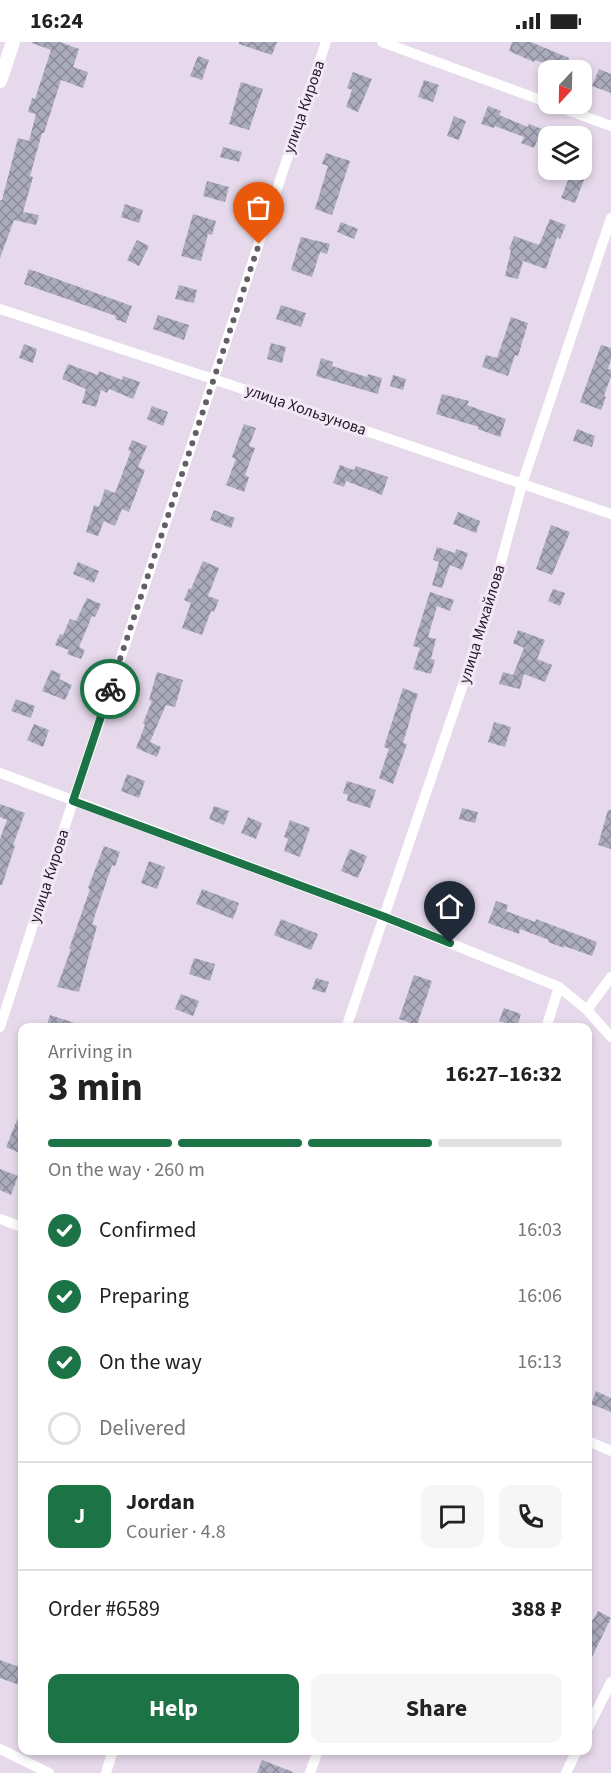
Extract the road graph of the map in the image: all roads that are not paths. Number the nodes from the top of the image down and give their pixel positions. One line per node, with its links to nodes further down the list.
1 (13, 42): 4 (street)
2 (326, 42): 10 (street, улица Кирова)
3 (382, 42): 5 (street)
4 (0, 81)
5 (538, 99)
6 (579, 114): 7 (street)
7 (611, 126)
8 (611, 218): 11 (street, улица Михайлова)
9 (0, 309): 10 (street, улица Хользунова)
10 (213, 379): 11 (street, улица Хользунова); 14 (street, улица Кирова)
11 (522, 484): 12 (street, улица Хользунова); 15 (street, улица Михайлова)
12 (611, 514)
13 (0, 773): 14 (street)
14 (73, 801): 15 (street); 21 (street, улица Кирова)
15 (385, 917): 17 (street); 19 (street, улица Михайлова)
16 (611, 977): 18 (street)
17 (560, 987): 18 (street); 20 (street)
18 (586, 1010): 22 (street)
19 (348, 1023)
20 (548, 1023)
21 (0, 1027)
22 (611, 1037)
23 (0, 1219): 24 (street)
24 (18, 1226)
25 (592, 1443): 26 (street)
26 (611, 1451)
27 (611, 1682): 28 (street)
28 (592, 1720)
29 (0, 1749): 33 (street)
30 (111, 1755): 34 (street)
31 (316, 1755): 35 (street)
32 (575, 1755): 36 (street)
33 (49, 1773)
34 (106, 1773)
35 (310, 1773)
36 (566, 1773)

